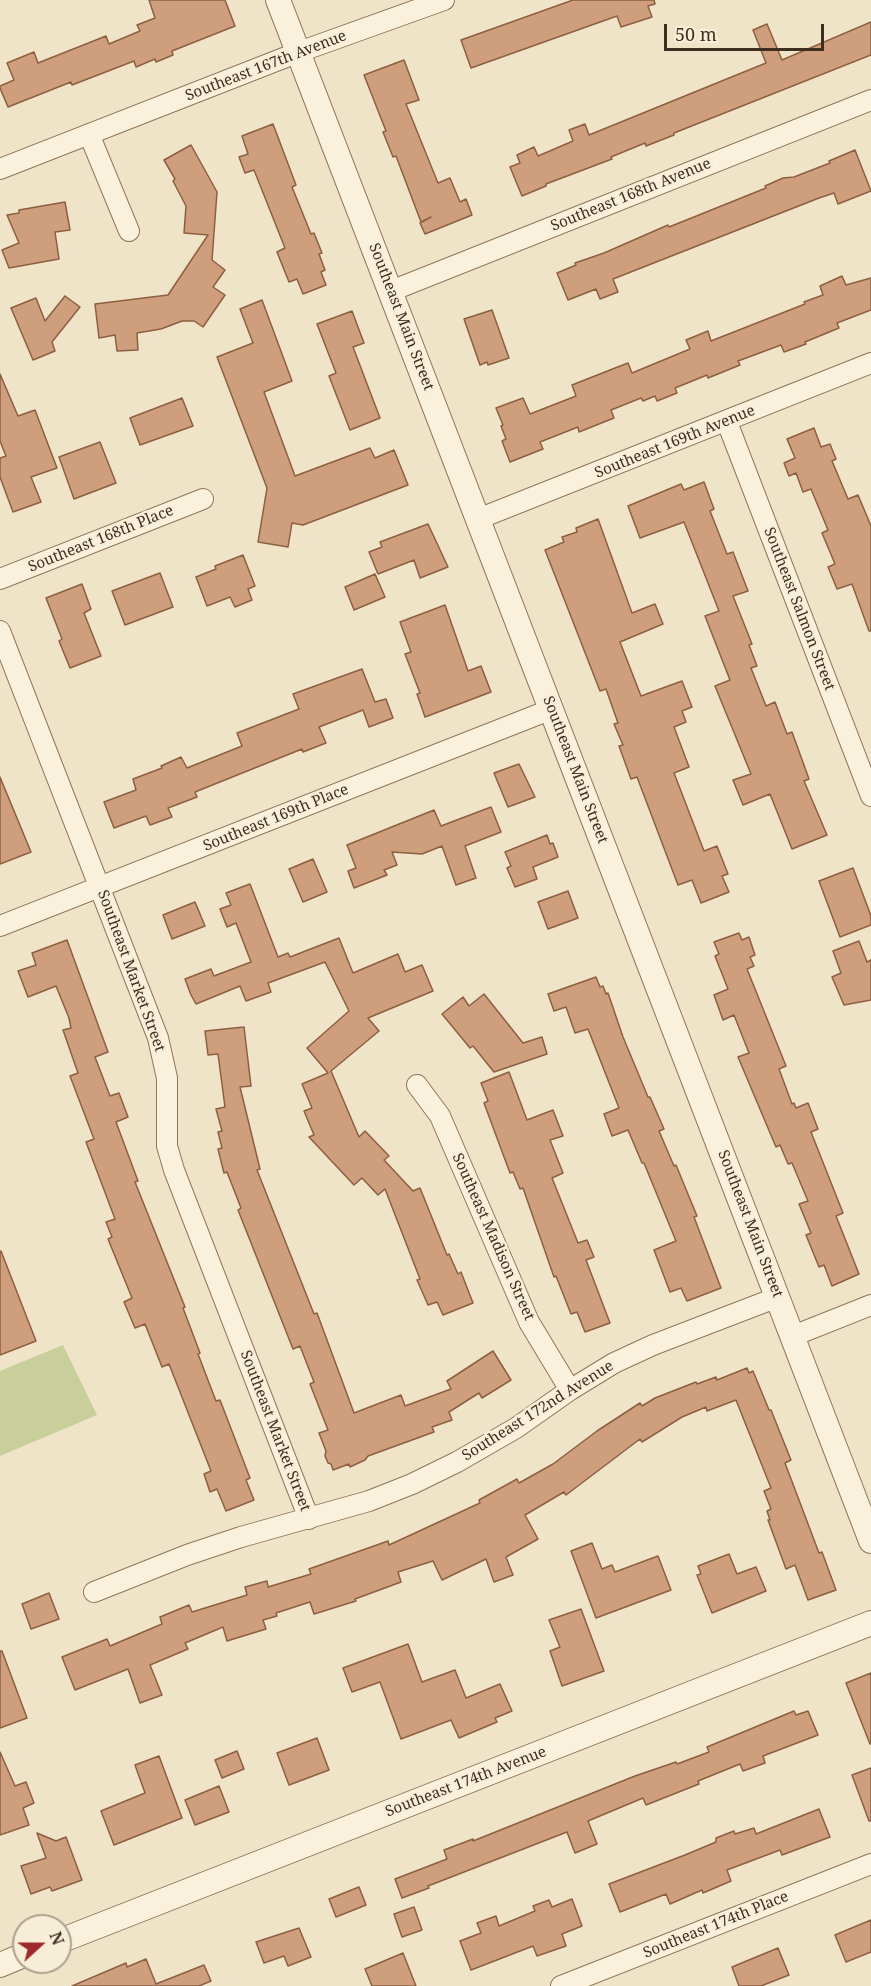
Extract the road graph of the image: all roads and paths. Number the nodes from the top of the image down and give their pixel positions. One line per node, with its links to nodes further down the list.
1 (278, 0): 3 (street, Southeast Main Street)
2 (444, 0): 3 (street, Southeast 167th Avenue)
3 (299, 52): 5 (street, Southeast 167th Avenue); 8 (street, Southeast Main Street)
4 (871, 100): 8 (street, Southeast 168th Avenue)
5 (89, 134): 6 (street, Southeast 167th Avenue); 7 (street)
6 (0, 169)
7 (129, 231)
8 (391, 291): 12 (street, Southeast Main Street)
9 (871, 363): 10 (street, Southeast 169th Avenue)
10 (727, 422): 12 (street, Southeast 169th Avenue); 16 (street, Southeast Salmon Street)
11 (203, 498): 13 (street, Southeast 168th Place)
12 (478, 519): 15 (street, Southeast Main Street)
13 (0, 579)
14 (0, 631): 17 (street, Southeast Market Street)
15 (552, 709): 17 (street, Southeast 169th Place); 20 (street, Southeast Main Street)
16 (871, 796)
17 (100, 887): 18 (street, Southeast 169th Place); 24 (street, Southeast Market Street)
18 (0, 926)
19 (417, 1085): 23 (street, Southeast Madison Street)
20 (777, 1297): 22 (street, Southeast Main Street); 23 (street, Southeast 172nd Avenue)
21 (871, 1305): 22 (street)
22 (793, 1336): 25 (street, Southeast Main Street)
23 (570, 1390): 24 (street, Southeast 172nd Avenue)
24 (309, 1519): 26 (street, Southeast 172nd Avenue)
25 (871, 1541)
26 (94, 1592)
27 (871, 1623): 29 (street, Southeast 174th Avenue)
28 (871, 1864): 30 (street, Southeast 174th Place)
29 (72, 1936)
30 (561, 1986)

